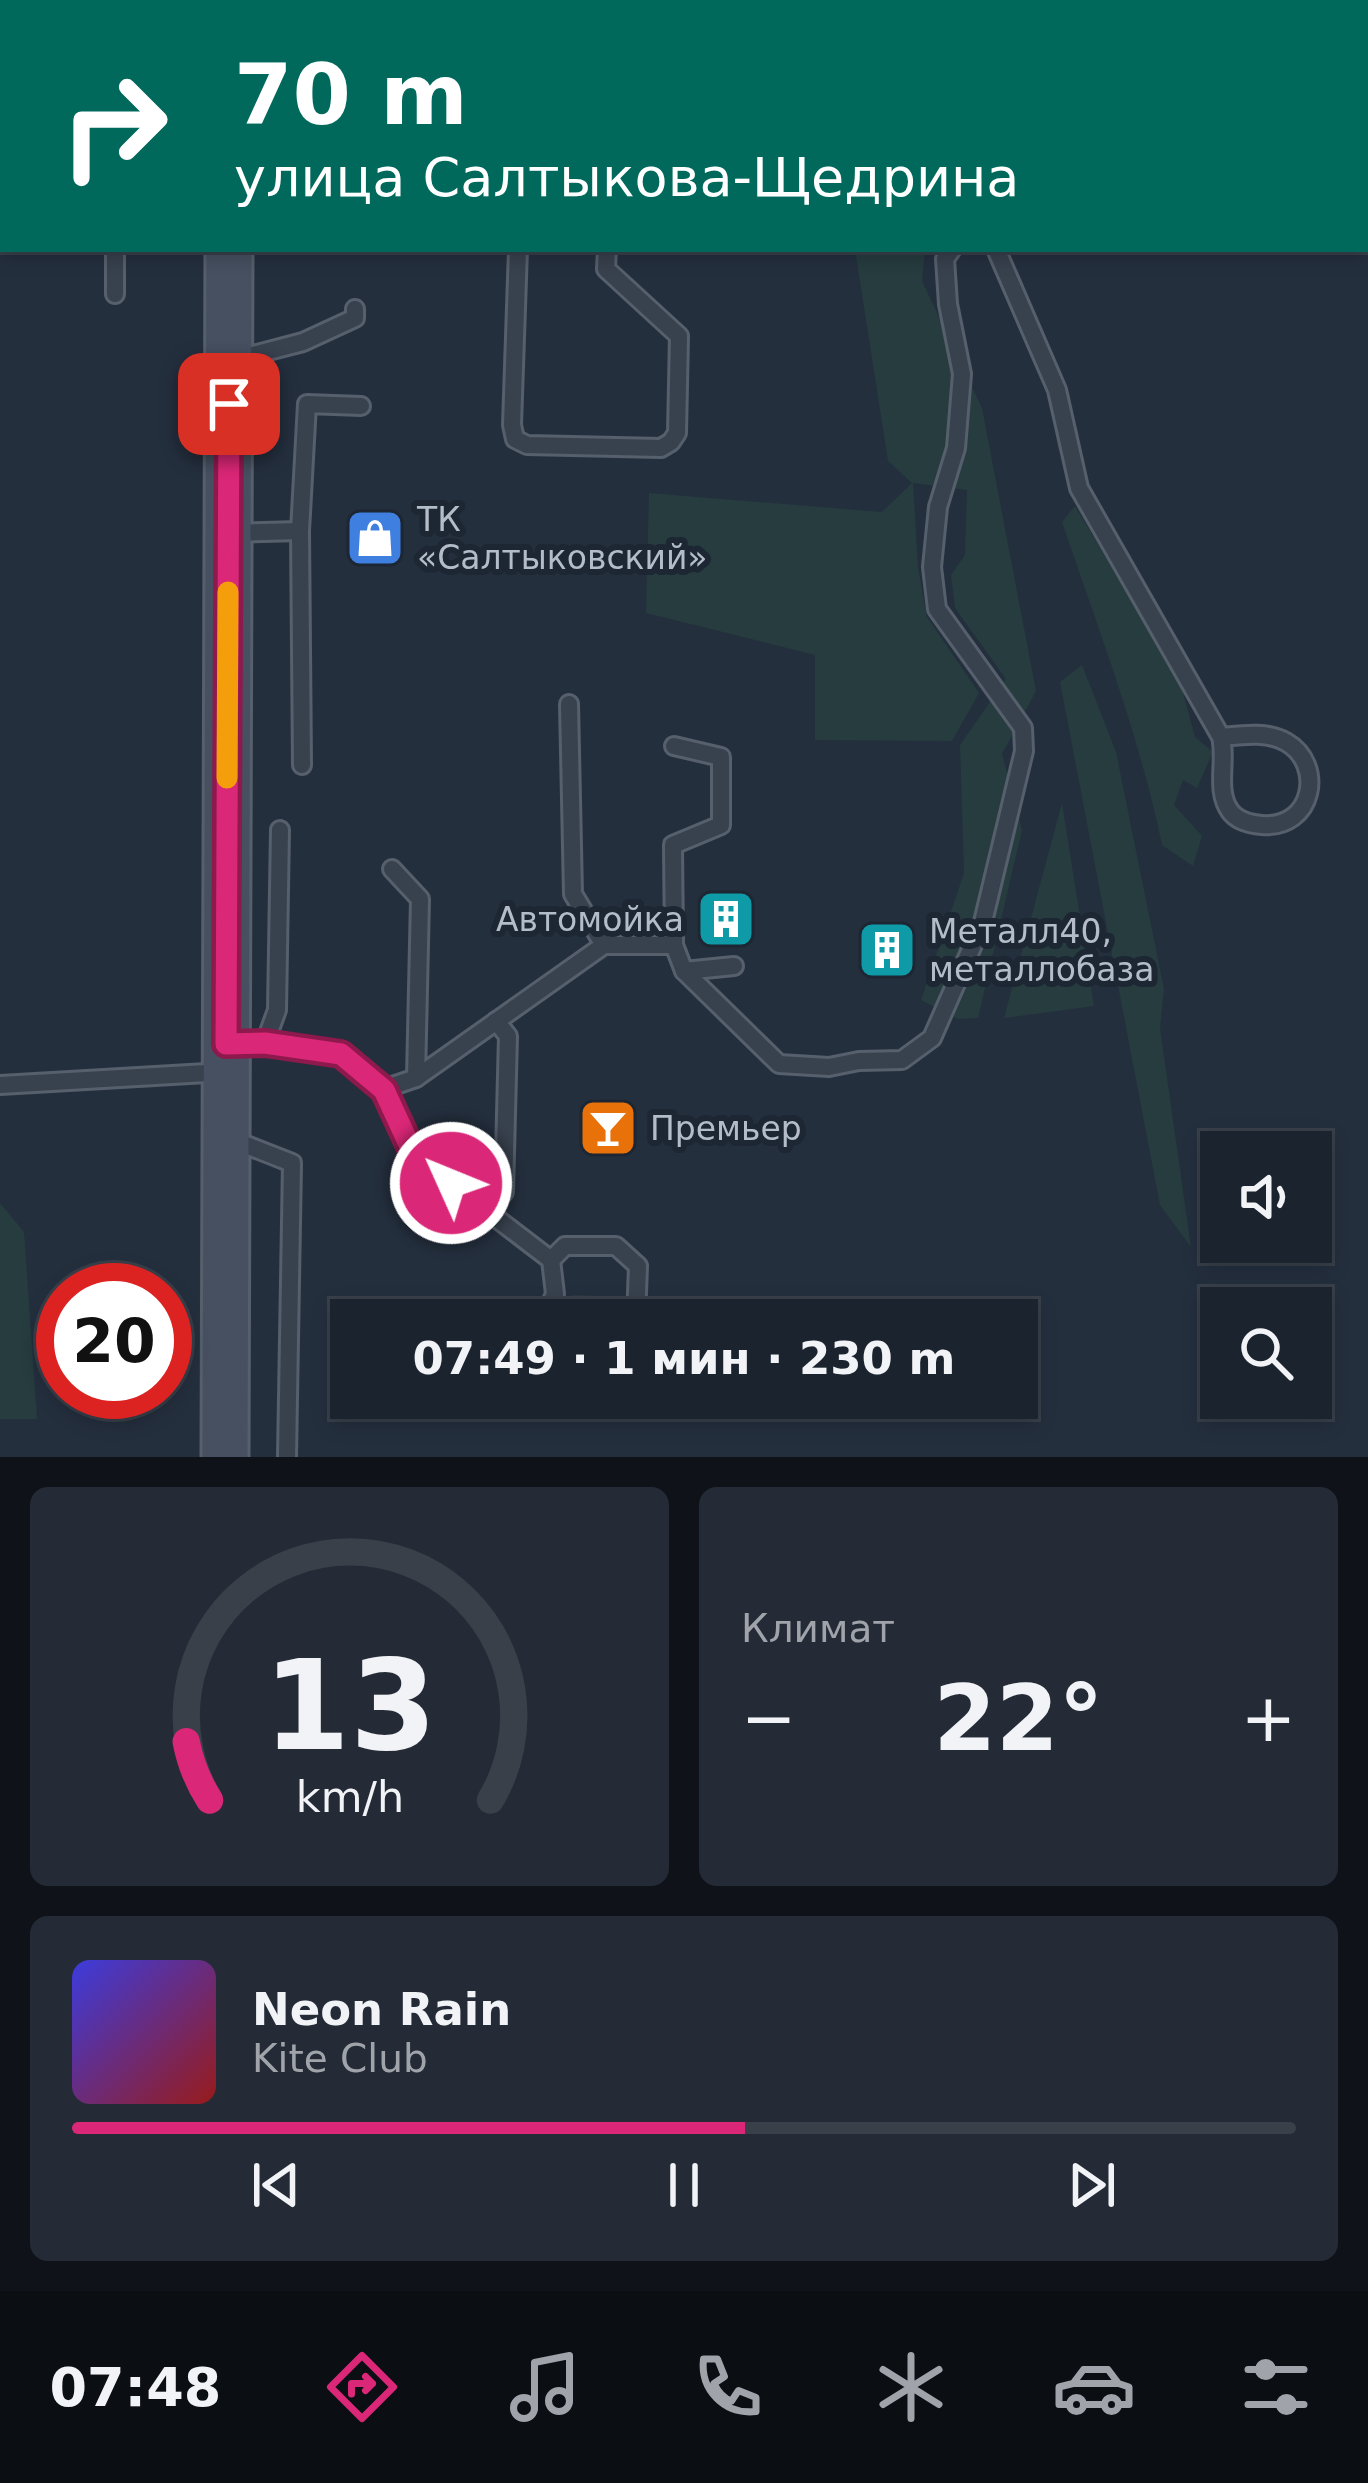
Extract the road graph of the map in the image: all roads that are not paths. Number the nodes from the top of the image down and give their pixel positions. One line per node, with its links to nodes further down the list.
1 (115, 252): 7 (lane)
2 (230, 252): 9 (main road)
3 (518, 252): 4 (lane)
4 (607, 252)
5 (950, 252): 22 (lane)
6 (997, 252): 14 (lane)
7 (115, 294)
8 (355, 309): 9 (lane)
9 (229, 362): 12 (main road)
10 (362, 406): 11 (lane)
11 (300, 531): 12 (lane); 16 (lane)
12 (228, 533): 24 (main road)
13 (568, 704): 19 (lane)
14 (1221, 737): 14 (lane)
15 (674, 746): 20 (lane)
16 (302, 765)
17 (280, 830): 24 (lane)
18 (392, 869): 25 (lane)
19 (604, 945): 20 (lane); 23 (lane)
20 (674, 945): 22 (lane)
21 (734, 967): 22 (lane)
22 (684, 970)
23 (496, 1021): 25 (lane); 29 (lane)
24 (238, 1053): 26 (lane); 27 (lane); 28 (main road)
25 (416, 1078): 27 (lane)
26 (0, 1084)
27 (384, 1090): 29 (lane)
28 (225, 1136): 33 (main road); 34 (lane)
29 (488, 1211): 30 (lane)
30 (551, 1260): 31 (lane); 32 (lane)
31 (553, 1299)
32 (637, 1299)
33 (225, 1457)
34 (287, 1457)

